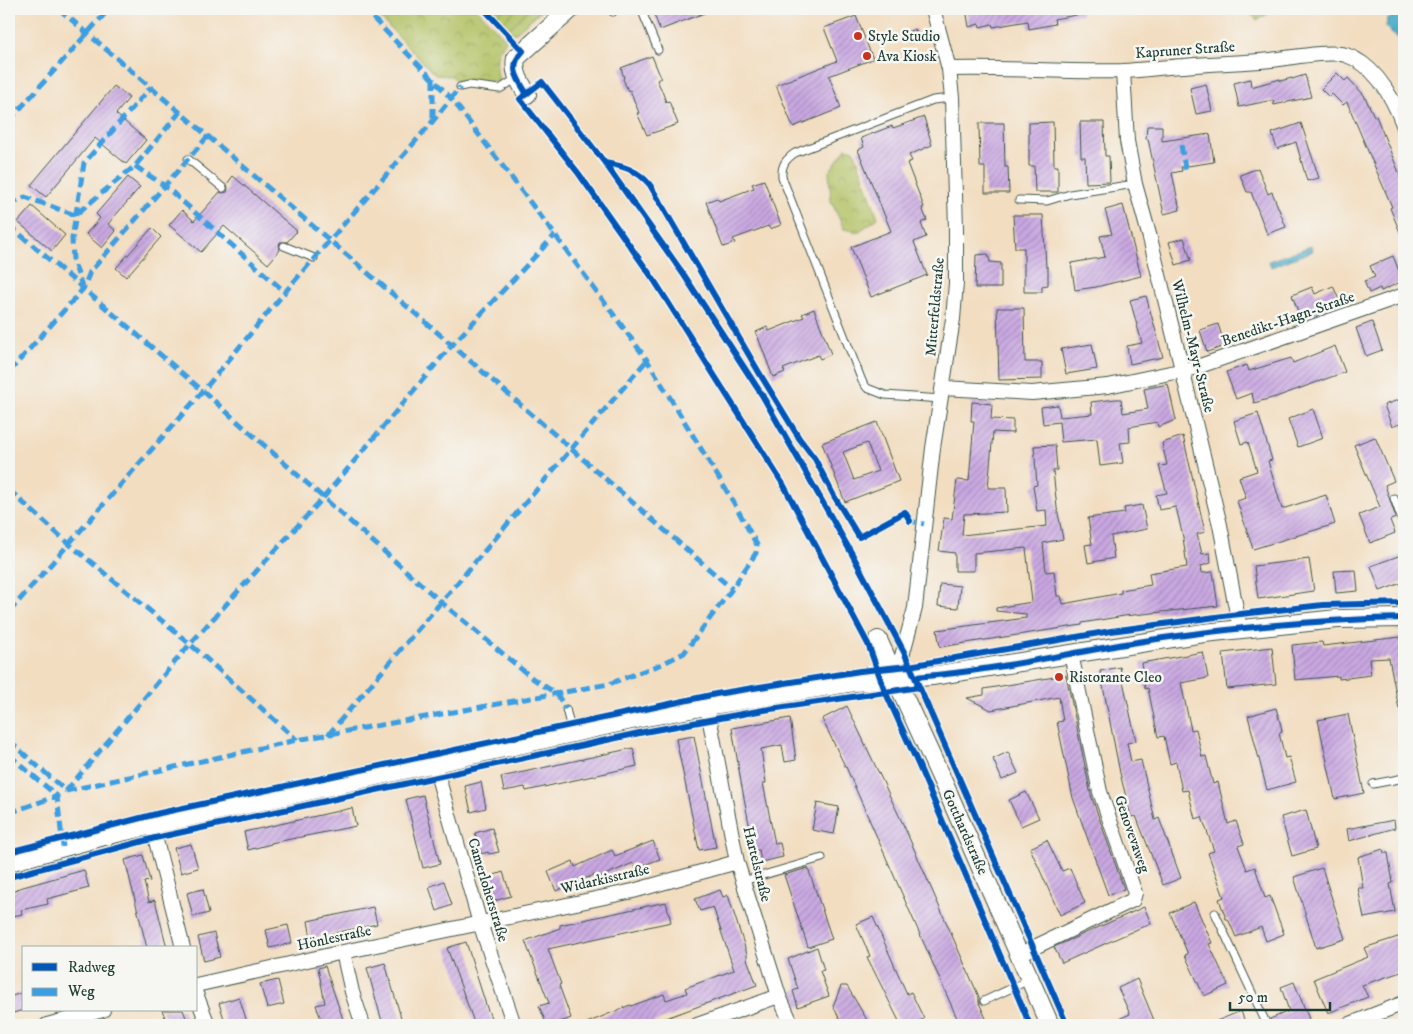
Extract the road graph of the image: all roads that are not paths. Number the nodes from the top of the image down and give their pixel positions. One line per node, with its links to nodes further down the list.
1 (571, 9): 7 (street)
2 (641, 9): 4 (lane)
3 (934, 9): 5 (street, Mitterfeldstraße)
4 (658, 50)
5 (949, 69): 6 (street, Kapruner Straße); 10 (street, Mitterfeldstraße)
6 (1123, 71): 11 (street, Kapruner Straße); 13 (street, Wilhelm-Mayr-Straße)
7 (517, 78): 8 (lane); 9 (street)
8 (460, 87)
9 (527, 94)
10 (952, 98): 20 (street, Mitterfeldstraße); 20 (lane)
11 (1404, 127)
12 (188, 159): 14 (lane)
13 (1135, 184): 15 (lane); 19 (street, Wilhelm-Mayr-Straße)
14 (223, 188)
15 (1019, 200)
16 (284, 246): 17 (lane)
17 (314, 258)
18 (1404, 295): 19 (street, Benedikt-Hagn-Straße)
19 (1182, 371): 20 (street, Benedikt-Hagn-Straße); 24 (street, Wilhelm-Mayr-Straße)
20 (942, 394): 27 (street, Mitterfeldstraße)
21 (1394, 498): 22 (lane)
22 (1404, 526)
23 (1404, 618): 24 (street)
24 (1240, 629): 26 (street)
25 (878, 640): 27 (street, Gotthardstraße)
26 (1071, 654): 27 (street); 43 (street, Genovevaweg)
27 (896, 678): 28 (street); 43 (street, Gotthardstraße)
28 (707, 706): 30 (street); 37 (street, Hartelstraße)
29 (566, 708): 30 (lane)
30 (572, 733): 31 (street)
31 (434, 763): 34 (street); 40 (street, Camerloherstraße)
32 (1404, 778): 33 (lane)
33 (1373, 784)
34 (152, 825): 36 (street); 41 (street)
35 (822, 858): 38 (lane)
36 (9, 862)
37 (737, 862): 38 (street, Hartelstraße); 40 (street, Widarkisstraße)
38 (743, 881): 46 (street, Hartelstraße)
39 (1215, 913): 58 (lane)
40 (480, 923): 42 (street, Hönlestraße); 54 (street, Camerloherstraße)
41 (183, 946)
42 (343, 952): 45 (street, Hönlestraße); 53 (street)
43 (1018, 955): 44 (street, Gotthardstraße)
44 (1030, 980): 48 (lane); 57 (street, Gotthardstraße)
45 (198, 985)
46 (779, 996): 55 (street); 56 (street, Hartelstraße)
47 (198, 999): 52 (street)
48 (984, 1001)
49 (1404, 1002): 59 (street)
50 (96, 1012): 51 (street)
51 (47, 1025)
52 (208, 1025)
53 (363, 1025)
54 (514, 1025)
55 (697, 1025)
56 (792, 1025)
57 (1050, 1025)
58 (1268, 1025)
59 (1348, 1025)

